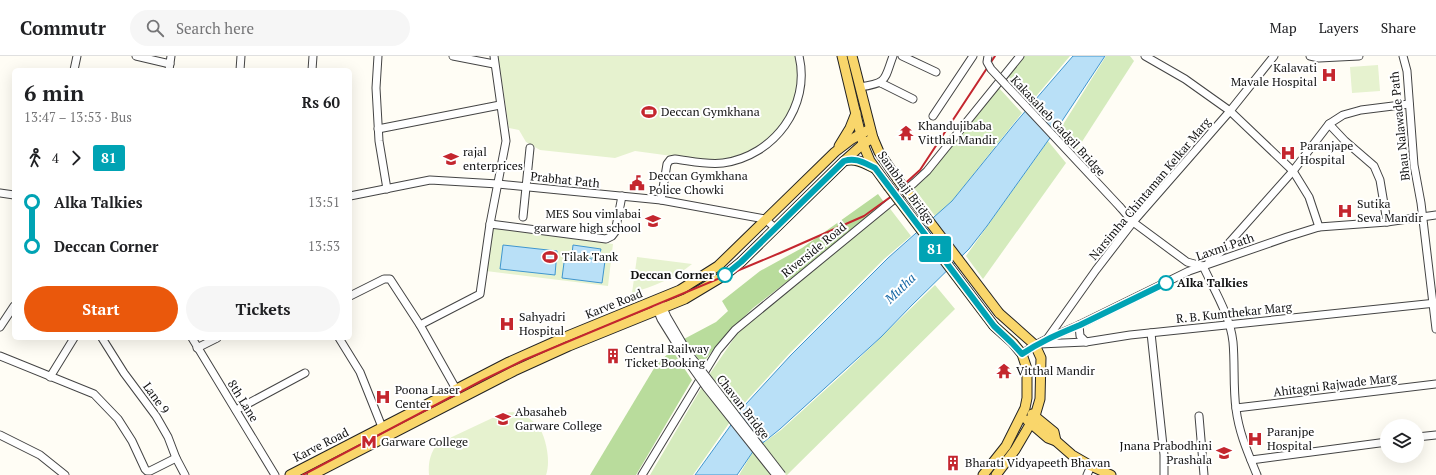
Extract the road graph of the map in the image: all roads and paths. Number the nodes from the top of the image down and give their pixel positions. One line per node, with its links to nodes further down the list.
1 (77, 56): 23 (street)
2 (136, 56): 21 (street)
3 (241, 56): 24 (street)
4 (313, 56): 25 (street)
5 (378, 56): 36 (street)
6 (453, 56): 22 (street)
7 (494, 56): 22 (street)
8 (799, 56): 53 (street)
9 (842, 56): 33 (main road, Sambhaji Bridge)
10 (852, 56): 28 (main road, Sambhaji Bridge)
11 (893, 56): 27 (street)
12 (902, 56): 26 (street)
13 (973, 56): 34 (street)
14 (988, 56): 58 (street, Kakasaheb Gadgil Bridge, bridge)
15 (1020, 56): 110 (street, Riverside Road)
16 (1274, 56): 32 (street, Narsimha Chintaman Kelkar Marg)
17 (1310, 56): 18 (street)
18 (1359, 56)
19 (1403, 56): 30 (street, Bhau Nalawade Path)
20 (1148, 57): 32 (street)
21 (170, 63)
22 (494, 64): 31 (street)
23 (74, 68)
24 (240, 68)
25 (312, 68)
26 (936, 72)
27 (881, 83): 28 (street); 29 (street)
28 (860, 87): 37 (main road, Sambhaji Bridge)
29 (913, 99)
30 (1409, 104): 35 (street); 56 (street, Bhau Nalawade Path)
31 (500, 105): 36 (street); 46 (street)
32 (1230, 111): 45 (street); 58 (street, Narsimha Chintaman Kelkar Marg)
33 (856, 113): 38 (main road, Sambhaji Bridge); 42 (main road)
34 (933, 116)
35 (1329, 124): 45 (street); 59 (street)
36 (378, 129): 48 (street)
37 (870, 129): 38 (main road, Karve Road); 39 (main road, Sambhaji Bridge)
38 (860, 134): 40 (main road, Sambhaji Bridge); 42 (main road, Karve Road)
39 (873, 138): 40 (main road, Karve Road); 82 (main road, Sambhaji Bridge, bridge)
40 (863, 144): 43 (main road, Karve Road); 44 (main road, Sambhaji Bridge)
41 (530, 148): 47 (street)
42 (834, 152): 57 (main road, Karve Road)
43 (844, 161): 44 (main road); 62 (main road, Karve Road)
44 (875, 168): 85 (main road, Sambhaji Bridge, bridge)
45 (1293, 171): 61 (street); 63 (street)
46 (498, 184): 47 (street, Prabhat Path); 48 (street, Prabhat Path); 60 (street)
47 (526, 187): 52 (street, Prabhat Path); 55 (street)
48 (387, 189): 51 (street, Prabhat Path)
49 (0, 193): 50 (street)
50 (12, 195)
51 (352, 196)
52 (622, 196): 53 (street, Prabhat Path); 60 (street)
53 (661, 200): 57 (street, Prabhat Path)
54 (1436, 216): 56 (street, Laxmi Path)
55 (523, 217)
56 (1423, 217): 59 (street, Laxmi Path); 66 (street, Bhau Nalawade Path)
57 (765, 219): 62 (street); 65 (main road, Karve Road)
58 (1133, 222): 63 (street, Kakasaheb Gadgil Bridge); 75 (street, Narsimha Chintaman Kelkar Marg)
59 (1387, 222): 61 (street, Laxmi Path)
60 (490, 224): 69 (street)
61 (1319, 227): 63 (street, Laxmi Path)
62 (775, 228): 68 (main road, Karve Road)
63 (1203, 266): 70 (street, Laxmi Path); 71 (street)
64 (352, 295): 69 (street)
65 (656, 301): 68 (street); 90 (main road, Karve Road)
66 (1434, 304): 71 (street, R. B. Kumthekar Marg); 73 (street, Bhau Nalawade Path)
67 (12, 309): 72 (street)
68 (660, 310): 84 (street); 109 (main road, Karve Road)
69 (420, 325): 90 (street)
70 (1079, 325): 75 (street, Laxmi Path); 81 (street)
71 (1229, 325): 74 (street, R. B. Kumthekar Marg); 91 (street)
72 (0, 327)
73 (1436, 329)
74 (1151, 333): 81 (street, R. B. Kumthekar Marg); 117 (street)
75 (1047, 339): 82 (street, Laxmi Path)
76 (73, 340): 88 (street)
77 (103, 340): 101 (street, Lane 9)
78 (193, 340): 83 (street, 8th Lane)
79 (213, 340): 83 (street)
80 (340, 340): 96 (street)
81 (1086, 342): 82 (street, R. B. Kumthekar Marg)
82 (1035, 345): 85 (street, Laxmi Path); 95 (main road)
83 (197, 348): 92 (street, 8th Lane)
84 (686, 354): 111 (street, Chavan Bridge, bridge); 112 (street, Chavan Bridge, bridge)
85 (1022, 354): 93 (main road)
86 (0, 356): 88 (street)
87 (305, 373): 92 (street)
88 (50, 377): 104 (street)
89 (1436, 384): 91 (street, Ahitagni Rajwade Marg)
90 (456, 389): 96 (main road, Karve Road)
91 (1236, 408): 102 (street)
92 (236, 410): 107 (street, 8th Lane)
93 (1023, 411): 95 (main road); 113 (main road)
94 (1199, 416): 118 (street)
95 (1034, 420): 103 (main road); 114 (main road)
96 (382, 427): 108 (main road, Karve Road)
97 (0, 435): 105 (street)
98 (1436, 435): 99 (street)
99 (1424, 436)
100 (1380, 443): 102 (street)
101 (176, 458): 104 (street); 106 (street, Lane 9)
102 (1251, 460): 119 (street)
103 (1091, 466): 115 (street); 116 (main road)
104 (149, 473)
105 (65, 475)
106 (185, 475)
107 (275, 475)
108 (290, 475)
109 (312, 475)
110 (642, 475)
111 (776, 475)
112 (782, 475)
113 (983, 475)
114 (996, 475)
115 (1087, 475)
116 (1111, 475)
117 (1164, 475)
118 (1204, 475)
119 (1257, 475)

